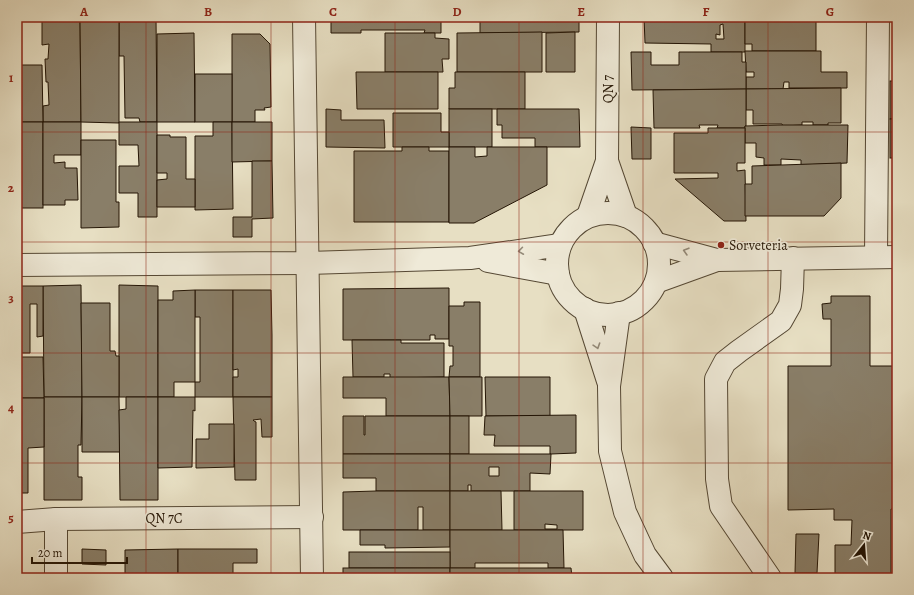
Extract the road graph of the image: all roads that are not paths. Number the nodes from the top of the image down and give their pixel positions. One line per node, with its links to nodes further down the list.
1 (304, 17): 13 (street)
2 (608, 17): 4 (street, QN 7)
3 (878, 17): 9 (street)
4 (607, 161): 5 (street, QN 7); 6 (street, QN 7)
5 (588, 216): 6 (street); 8 (street)
6 (626, 216): 7 (street)
7 (654, 243): 12 (street, one-way to 7); 16 (street)
8 (560, 245): 10 (street, one-way to 10); 15 (street)
9 (887, 257): 11 (street)
10 (470, 258): 13 (street); 15 (street)
11 (793, 258): 12 (street); 26 (street)
12 (717, 260): 16 (street)
13 (308, 263): 14 (street); 20 (street)
14 (17, 265)
15 (558, 274): 17 (street)
16 (656, 282): 18 (street)
17 (585, 309): 18 (street); 19 (street, one-way to 19)
18 (619, 313): 19 (street)
19 (609, 386): 25 (street)
20 (312, 517): 21 (street, QN 7C); 24 (street)
21 (56, 519): 22 (street, QN 7C); 23 (street)
22 (17, 522)
23 (56, 578)
24 (312, 578)
25 (662, 578)
26 (770, 578)

